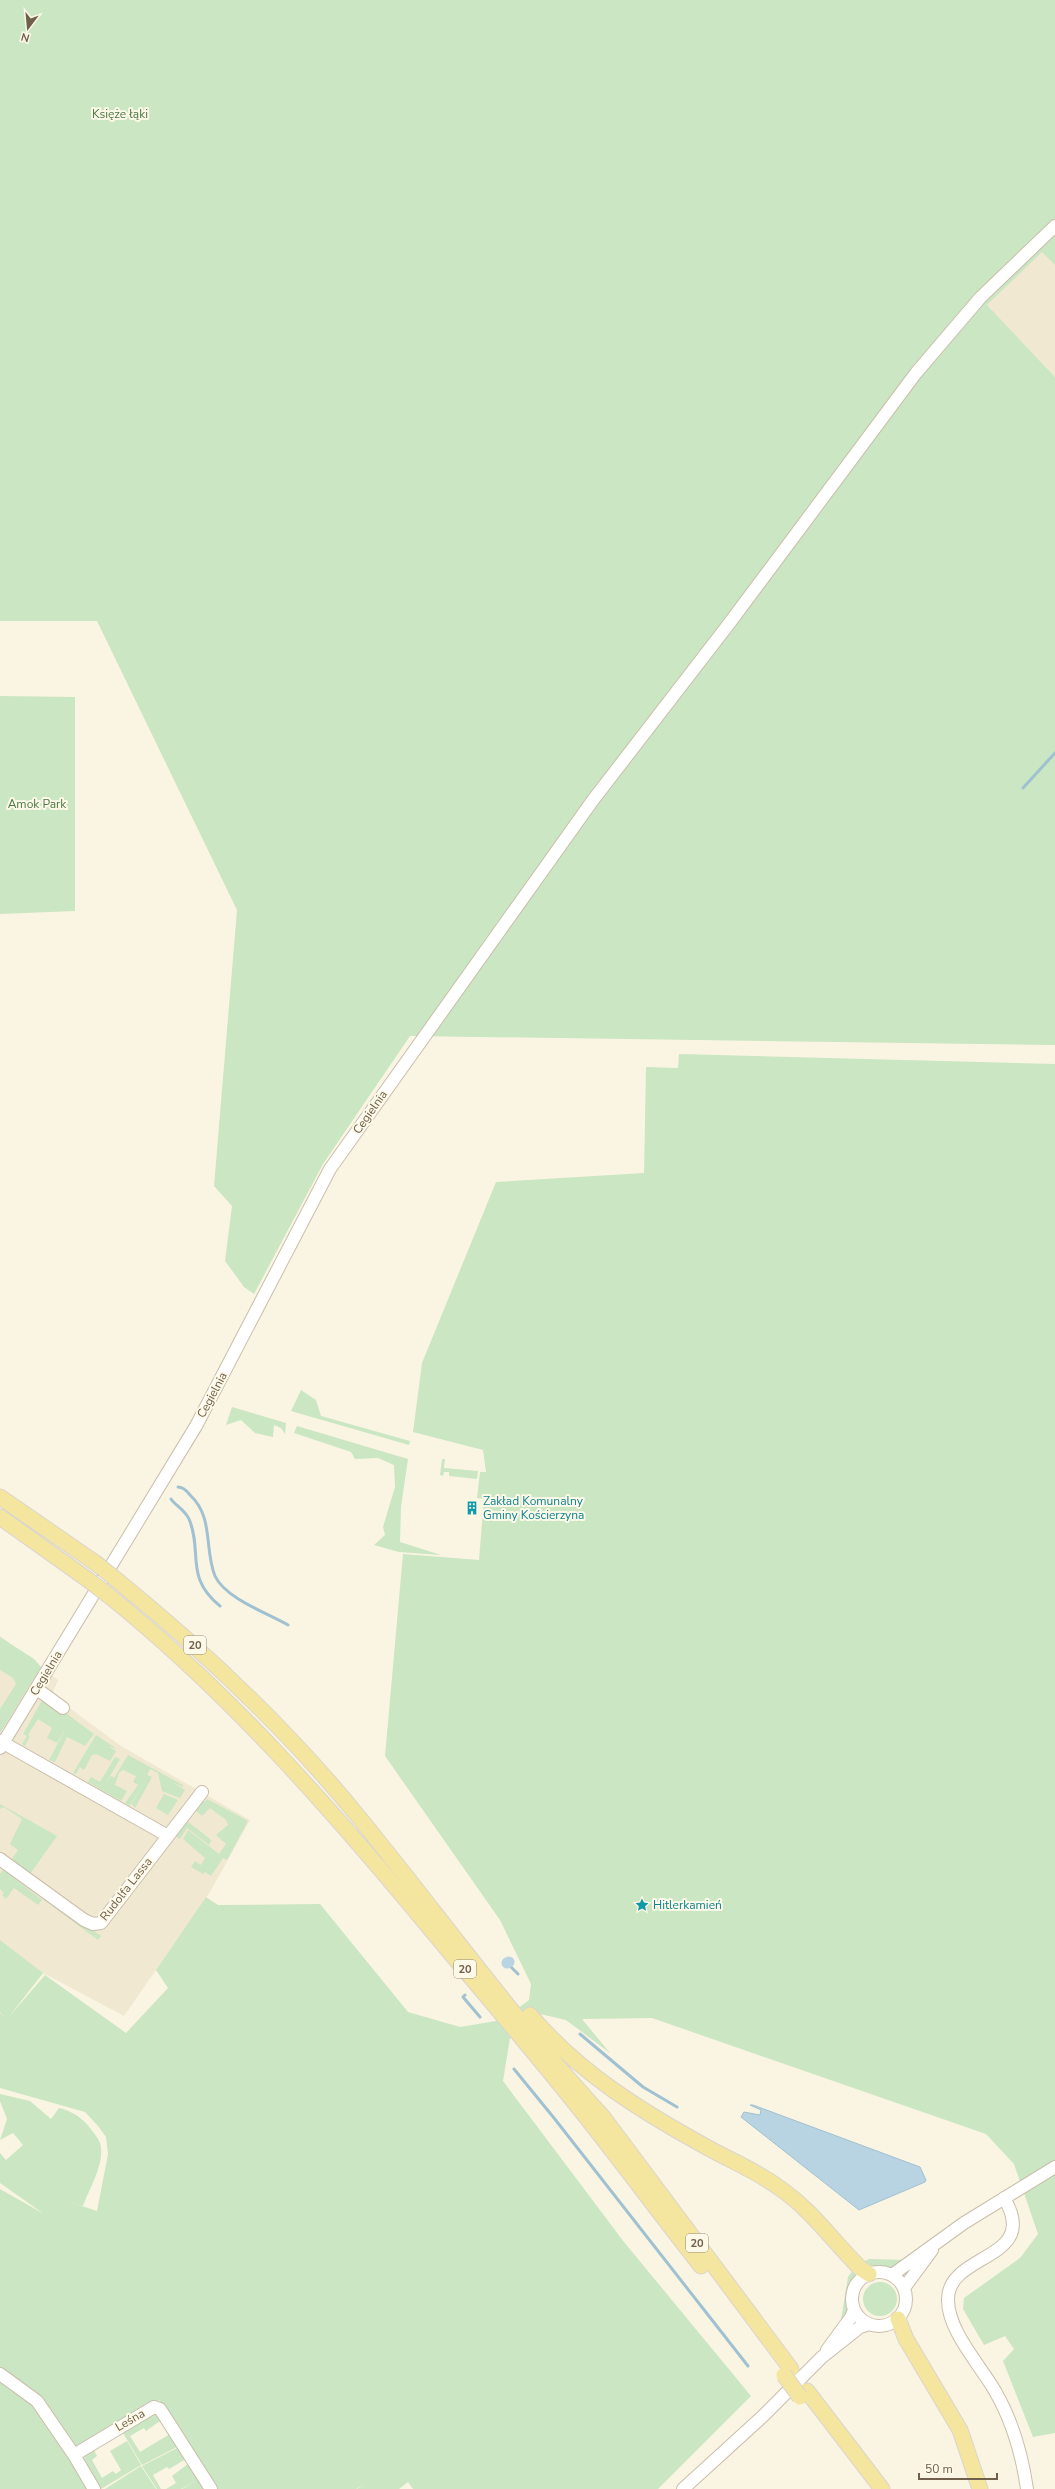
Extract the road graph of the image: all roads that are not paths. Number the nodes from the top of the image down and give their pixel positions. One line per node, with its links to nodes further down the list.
1 (1055, 226): 4 (street, Cegielnia)
2 (0, 1497): 10 (main road, 20, bridge)
3 (0, 1517): 21 (main road, 20, bridge)
4 (37, 1689): 5 (street); 6 (street, Cegielnia)
5 (63, 1708)
6 (1, 1744): 8 (street)
7 (202, 1792): 8 (street, Rudolfa Lassa)
8 (168, 1836): 9 (street, Rudolfa Lassa)
9 (0, 1859)
10 (500, 1994): 14 (main road); 21 (main road, 20)
11 (1055, 2167): 12 (street)
12 (1004, 2198): 13 (street); 31 (street)
13 (936, 2244): 15 (street); 16 (street)
14 (869, 2274): 15 (street); 17 (street)
15 (892, 2274): 16 (street)
16 (904, 2288): 18 (street)
17 (854, 2310): 19 (street); 20 (street)
18 (898, 2319): 19 (street); 30 (main road)
19 (869, 2324): 20 (street)
20 (822, 2357): 27 (street)
21 (788, 2372): 23 (main road, 20, bridge)
22 (0, 2374): 24 (street)
23 (804, 2394): 28 (main road, 20); 29 (main road, 20)
24 (74, 2455): 25 (street); 26 (street, Leśna)
25 (94, 2489)
26 (211, 2489)
27 (683, 2489)
28 (870, 2489)
29 (882, 2489)
30 (980, 2489)
31 (1027, 2489)

